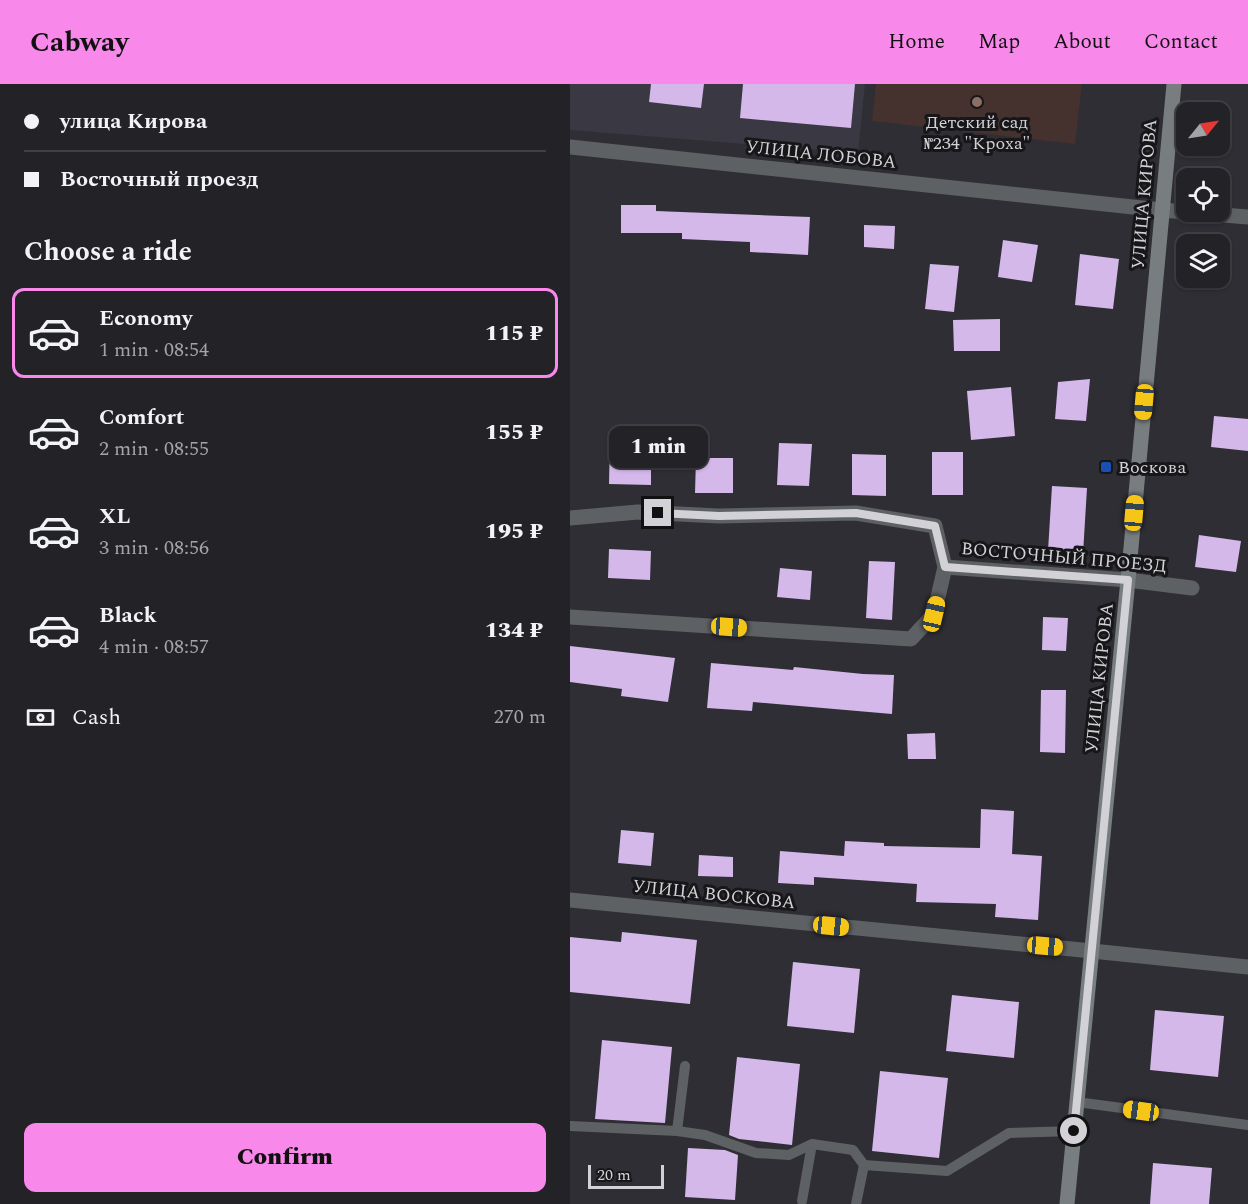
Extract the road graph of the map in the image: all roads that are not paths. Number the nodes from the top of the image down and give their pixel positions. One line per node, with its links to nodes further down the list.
1 (1174, 84): 3 (main road, УЛИЦА КИРОВА)
2 (570, 147): 3 (street, УЛИЦА ЛОБОВА)
3 (1161, 210): 4 (street, УЛИЦА ЛОБОВА); 7 (main road, УЛИЦА КИРОВА)
4 (1248, 217)
5 (570, 518): 6 (street, ВОСТОЧНЫЙ ПРОЕЗД)
6 (945, 567): 7 (street, ВОСТОЧНЫЙ ПРОЕЗД); 9 (street)
7 (1128, 580): 8 (street, ВОСТОЧНЫЙ ПРОЕЗД); 11 (main road, УЛИЦА КИРОВА)
8 (1192, 588)
9 (570, 617)
10 (570, 900): 11 (street, УЛИЦА ВОСКОВА)
11 (1092, 951): 12 (street, УЛИЦА ВОСКОВА); 14 (main road, УЛИЦА КИРОВА)
12 (1248, 967)
13 (685, 1066): 17 (lane)
14 (1077, 1102): 15 (lane); 18 (main road, УЛИЦА КИРОВА)
15 (1248, 1125)
16 (570, 1126): 17 (lane)
17 (677, 1131): 19 (lane)
18 (1074, 1131): 20 (lane); 23 (main road, УЛИЦА КИРОВА)
19 (812, 1144): 20 (lane); 21 (lane)
20 (864, 1165): 22 (lane)
21 (802, 1201)
22 (856, 1204)
23 (1067, 1204)

